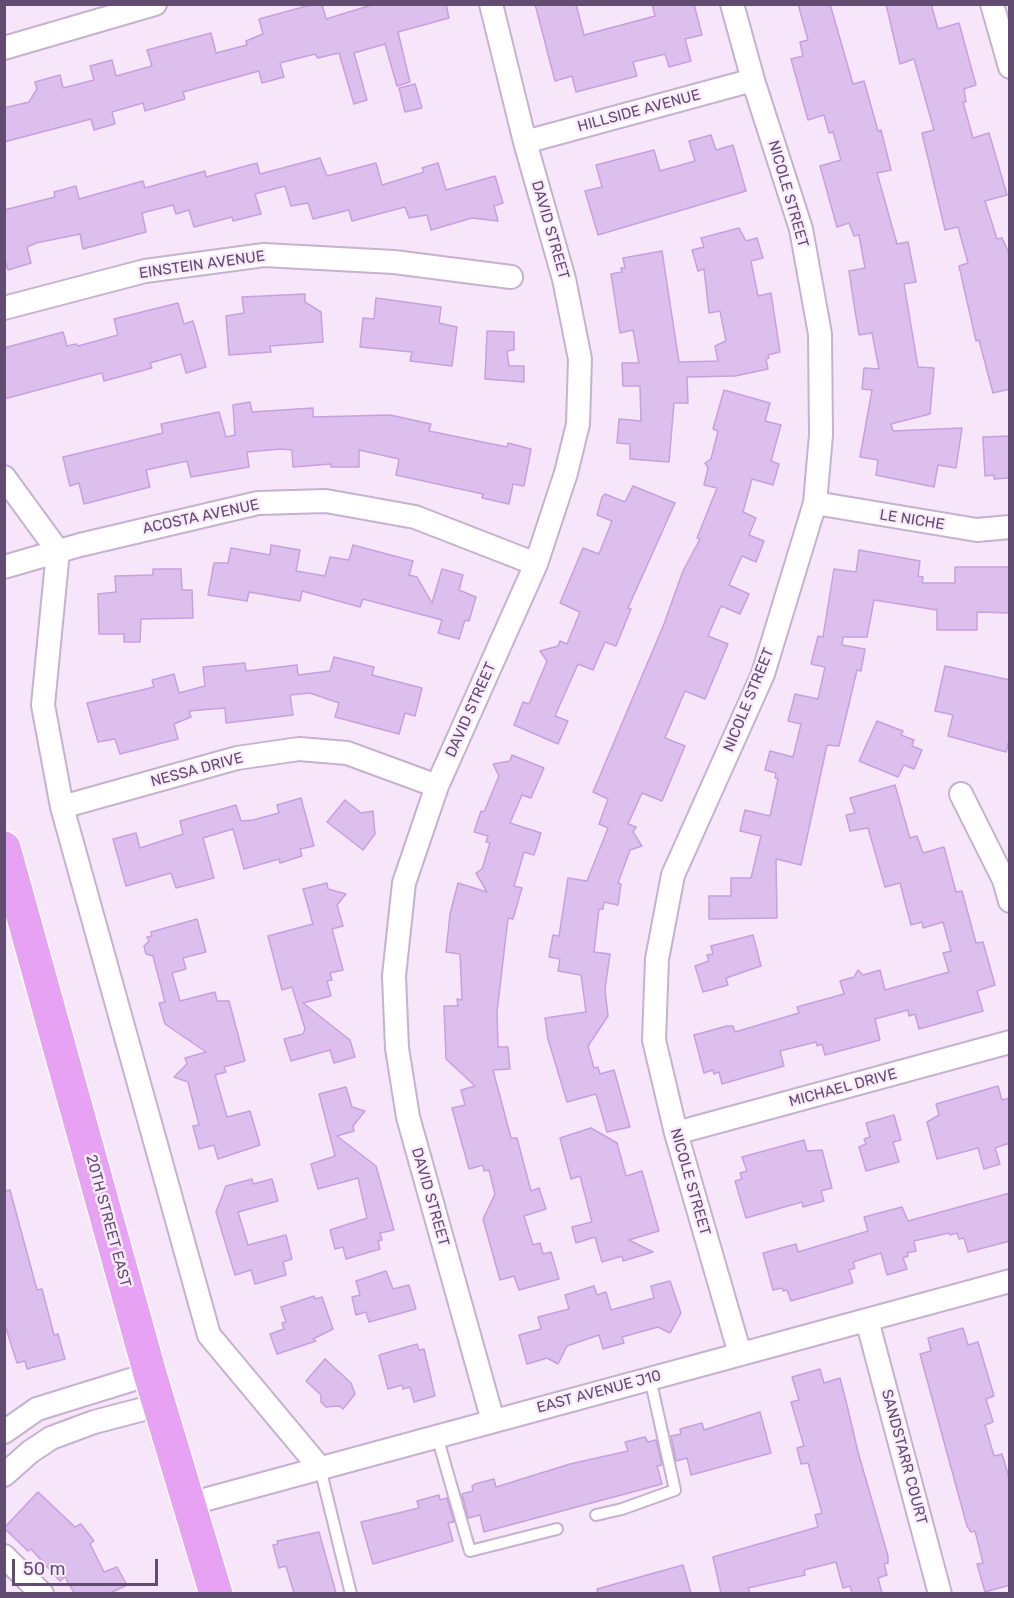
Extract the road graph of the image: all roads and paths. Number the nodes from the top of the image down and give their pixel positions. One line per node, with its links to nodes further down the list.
1 (154, 4): 5 (street)
2 (491, 4): 8 (street, DAVID STREET)
3 (732, 4): 7 (street, NICOLE STREET)
4 (992, 4): 6 (street)
5 (4, 48)
6 (1010, 66)
7 (753, 80): 8 (street, HILLSIDE AVENUE); 12 (street, NICOLE STREET)
8 (525, 142): 15 (street, DAVID STREET)
9 (511, 277): 10 (street, EINSTEIN AVENUE)
10 (4, 308)
11 (4, 477): 14 (street)
12 (815, 503): 13 (street, LE NICHE); 23 (street, NICOLE STREET)
13 (1010, 527)
14 (58, 551): 15 (street, ACOSTA AVENUE); 16 (street, ACOSTA AVENUE); 19 (street)
15 (536, 564): 17 (street, DAVID STREET)
16 (4, 567)
17 (437, 786): 19 (street, NESSA DRIVE); 30 (street, DAVID STREET)
18 (961, 794): 21 (street)
19 (62, 807): 34 (street)
20 (4, 848): 27 (main road, 20TH STREET EAST)
21 (1010, 901)
22 (1010, 1042): 23 (street, MICHAEL DRIVE)
23 (676, 1133): 26 (street, NICOLE STREET)
24 (1010, 1281): 25 (street, EAST AVENUE J10)
25 (867, 1320): 26 (street, EAST AVENUE J10); 43 (street, SANDSTARR COURT)
26 (740, 1354): 28 (street, EAST AVENUE J10)
27 (150, 1374): 29 (main road, 20TH STREET EAST); 31 (street)
28 (650, 1378): 30 (street, EAST AVENUE J10); 37 (lane)
29 (159, 1405): 33 (street); 36 (main road, 20TH STREET EAST)
30 (493, 1421): 32 (street, EAST AVENUE J10)
31 (7, 1425): 33 (street)
32 (437, 1436): 34 (street, EAST AVENUE J10); 38 (lane)
33 (30, 1452): 35 (street)
34 (320, 1468): 36 (street, EAST AVENUE J10); 42 (lane)
35 (4, 1475)
36 (189, 1504): 41 (main road, 20TH STREET EAST)
37 (596, 1515)
38 (557, 1529)
39 (4, 1556): 40 (street)
40 (42, 1593)
41 (216, 1593)
42 (351, 1593)
43 (940, 1593)

